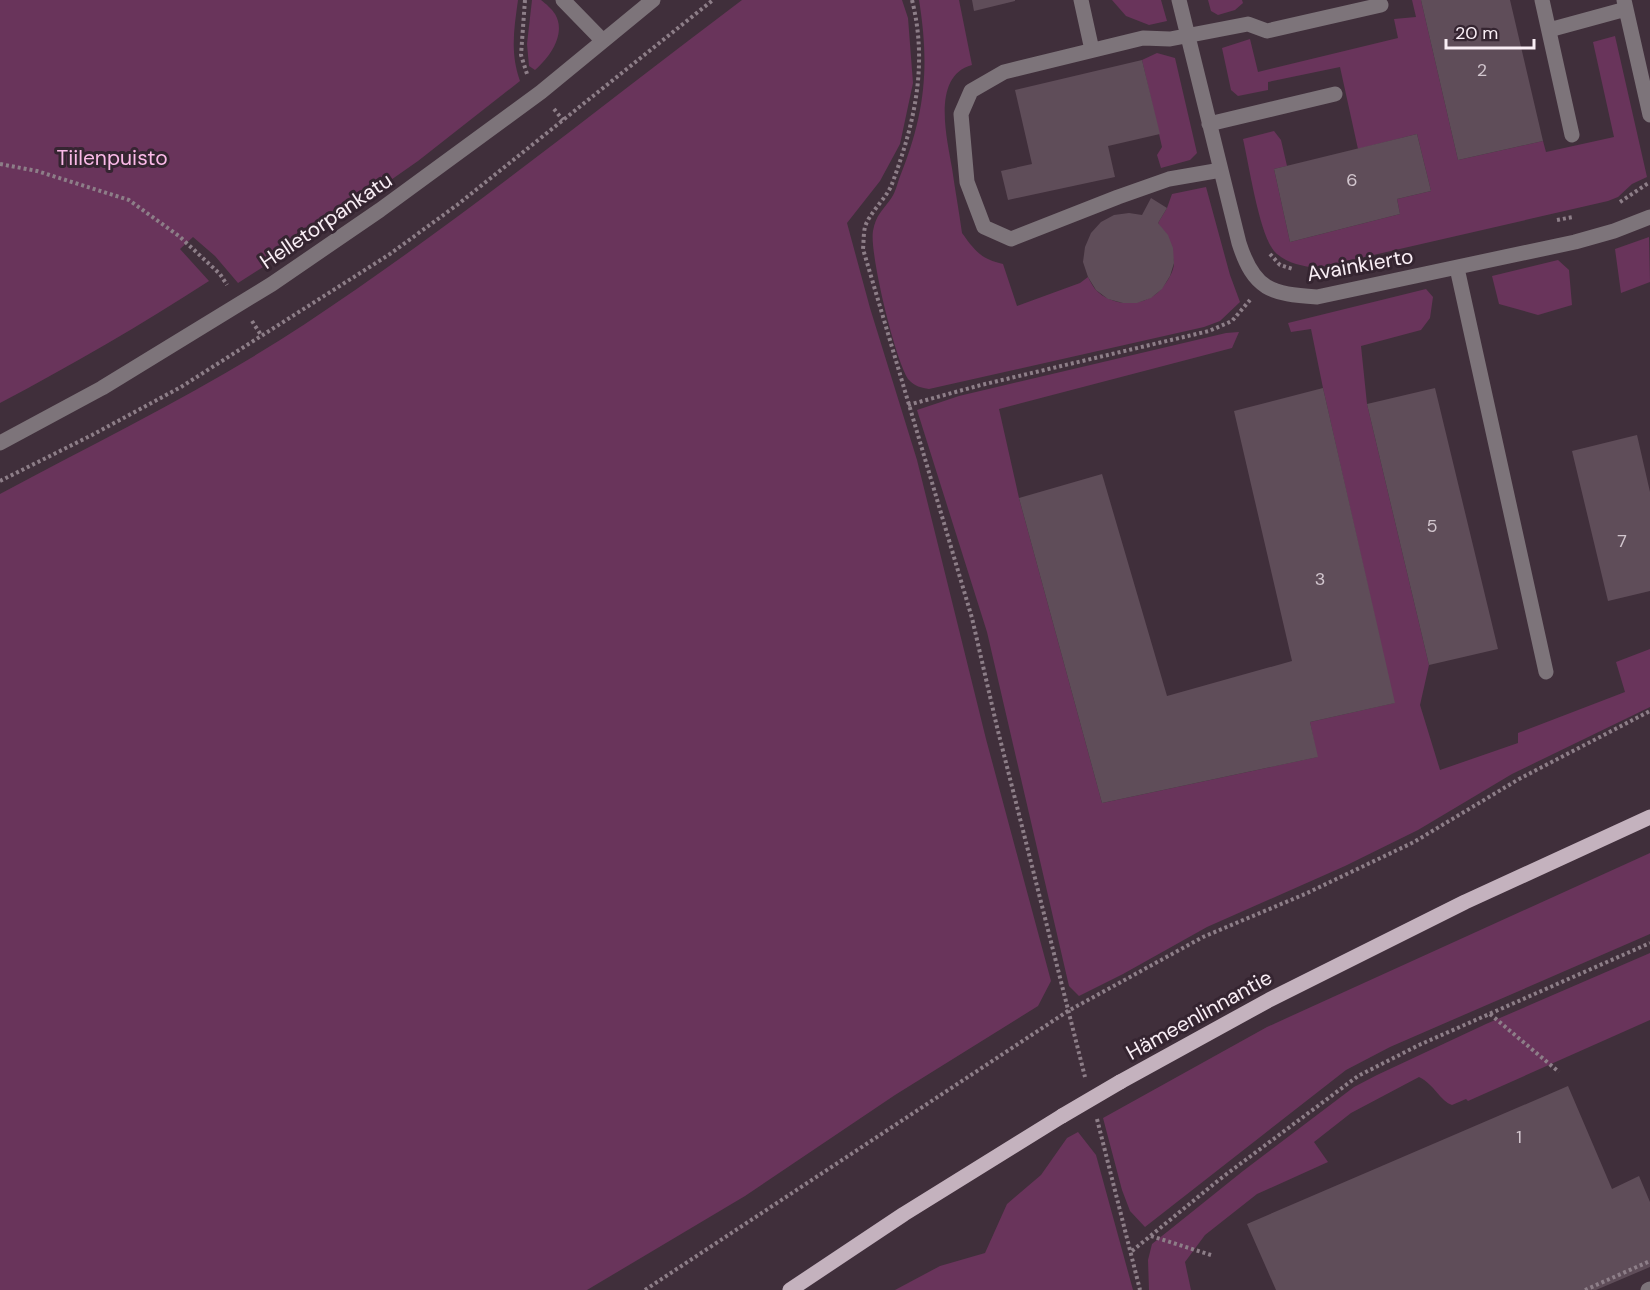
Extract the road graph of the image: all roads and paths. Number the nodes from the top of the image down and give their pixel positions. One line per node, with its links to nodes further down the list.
1 (525, 0): 15 (path)
2 (563, 0): 13 (street)
3 (653, 0): 13 (street, Helletorpankatu)
4 (713, 0): 18 (path)
5 (912, 0): 35 (path)
6 (1081, 0): 14 (street)
7 (1179, 0): 12 (street)
8 (1542, 0): 11 (street)
9 (1625, 4): 11 (street); 17 (street)
10 (1381, 5): 12 (street)
11 (1549, 30): 20 (street)
12 (1188, 34): 14 (street); 19 (street)
13 (602, 40): 15 (street, Helletorpankatu)
14 (1092, 50): 22 (street)
15 (541, 92): 18 (path); 33 (street, Helletorpankatu)
16 (1335, 94): 19 (street)
17 (1650, 116)
18 (563, 120): 34 (path)
19 (1209, 124): 22 (street)
20 (1572, 135)
21 (0, 164): 33 (path)
22 (1221, 170): 32 (street)
23 (1650, 182): 24 (path)
24 (1613, 205)
25 (1581, 215): 27 (path)
26 (1650, 217): 30 (street, Avainkierto)
27 (1548, 222)
28 (1269, 253): 29 (path)
29 (1280, 265): 31 (path); 32 (path)
30 (1457, 268): 32 (street, Avainkierto); 38 (street)
31 (1301, 272)
32 (1263, 286): 35 (path)
33 (240, 303): 34 (path); 36 (street, Helletorpankatu)
34 (261, 335): 37 (path)
35 (908, 405): 42 (path)
36 (0, 443)
37 (0, 481)
38 (1546, 672)
39 (1650, 711): 42 (path)
40 (1650, 817): 52 (main road, Hämeenlinnantie, bridge)
41 (1650, 943): 43 (path)
42 (1068, 1011): 45 (path); 51 (path)
43 (1490, 1014): 44 (path); 47 (path)
44 (1559, 1072)
45 (1086, 1081)
46 (1095, 1115): 48 (path)
47 (1150, 1236): 48 (path); 49 (path)
48 (1132, 1251): 53 (path)
49 (1211, 1255)
50 (1650, 1262): 54 (path)
51 (645, 1290)
52 (790, 1290)
53 (1140, 1290)
54 (1585, 1290)

